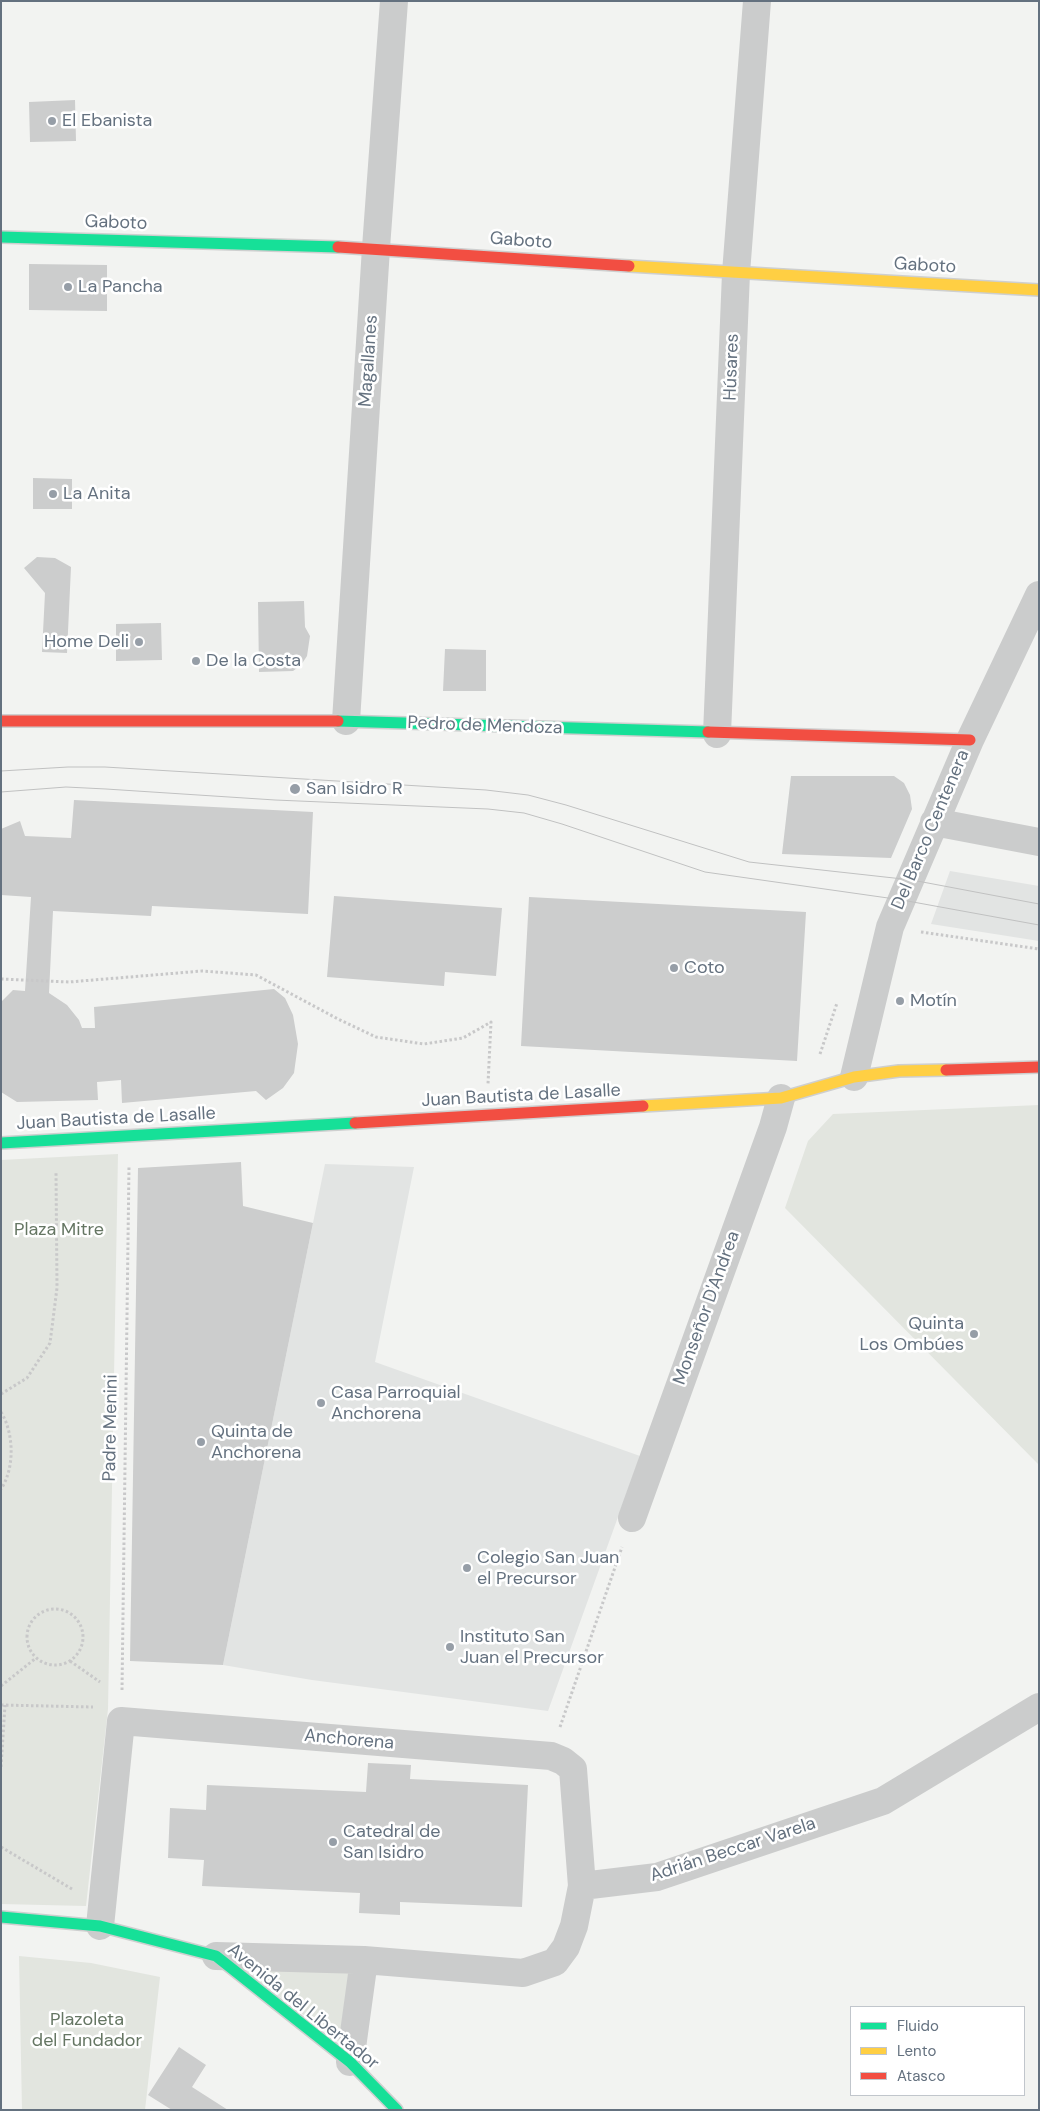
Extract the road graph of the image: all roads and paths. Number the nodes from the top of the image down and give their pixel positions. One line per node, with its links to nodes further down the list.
1 (394, 1): 4 (street, Magallanes)
2 (757, 1): 5 (street, Húsares)
3 (1, 237): 4 (street, Gaboto)
4 (376, 248): 5 (street, Gaboto); 9 (street, Magallanes)
5 (736, 273): 6 (street, Gaboto); 10 (street, Húsares)
6 (1039, 290)
7 (1039, 595): 11 (street, Del Barco Centenera)
8 (1, 720): 9 (street, Pedro de Mendoza)
9 (346, 721): 10 (street, Pedro de Mendoza)
10 (717, 734): 11 (street, Pedro de Mendoza)
11 (970, 740): 12 (street, Del Barco Centenera)
12 (934, 822): 13 (street); 14 (street, Del Barco Centenera)
13 (1039, 842)
14 (890, 927): 15 (path); 20 (street, Del Barco Centenera)
15 (1039, 949)
16 (1, 979): 21 (path)
17 (839, 999): 18 (path)
18 (820, 1056)
19 (1039, 1068): 20 (street, Juan Bautista de Lasalle)
20 (854, 1077): 22 (street, Juan Bautista de Lasalle)
21 (487, 1087)
22 (781, 1098): 23 (street, Juan Bautista de Lasalle); 29 (street, Monseñor D'Andrea)
23 (129, 1136): 24 (street, Juan Bautista de Lasalle); 37 (path, Padre Menini)
24 (1, 1143)
25 (56, 1171): 26 (path)
26 (1, 1394)
27 (1, 1412): 28 (path)
28 (1, 1489)
29 (632, 1518): 38 (path)
30 (36, 1658): 31 (path); 31 (path); 33 (path)
31 (70, 1661): 32 (path)
32 (100, 1682)
33 (1, 1686)
34 (3, 1705): 35 (path); 39 (path)
35 (94, 1707)
36 (1039, 1707): 41 (street, Adrián Beccar Varela)
37 (121, 1721): 38 (street, Anchorena); 42 (street)
38 (562, 1763): 41 (street)
39 (1, 1767)
40 (1, 1847): 42 (path)
41 (582, 1886): 45 (street)
42 (101, 1916): 43 (street, Avenida del Libertador); 44 (street, Avenida del Libertador)
43 (1, 1918)
44 (216, 1956): 45 (street); 46 (street, Avenida del Libertador)
45 (364, 1960): 46 (street)
46 (350, 2062): 47 (street, Avenida del Libertador)
47 (397, 2110)

